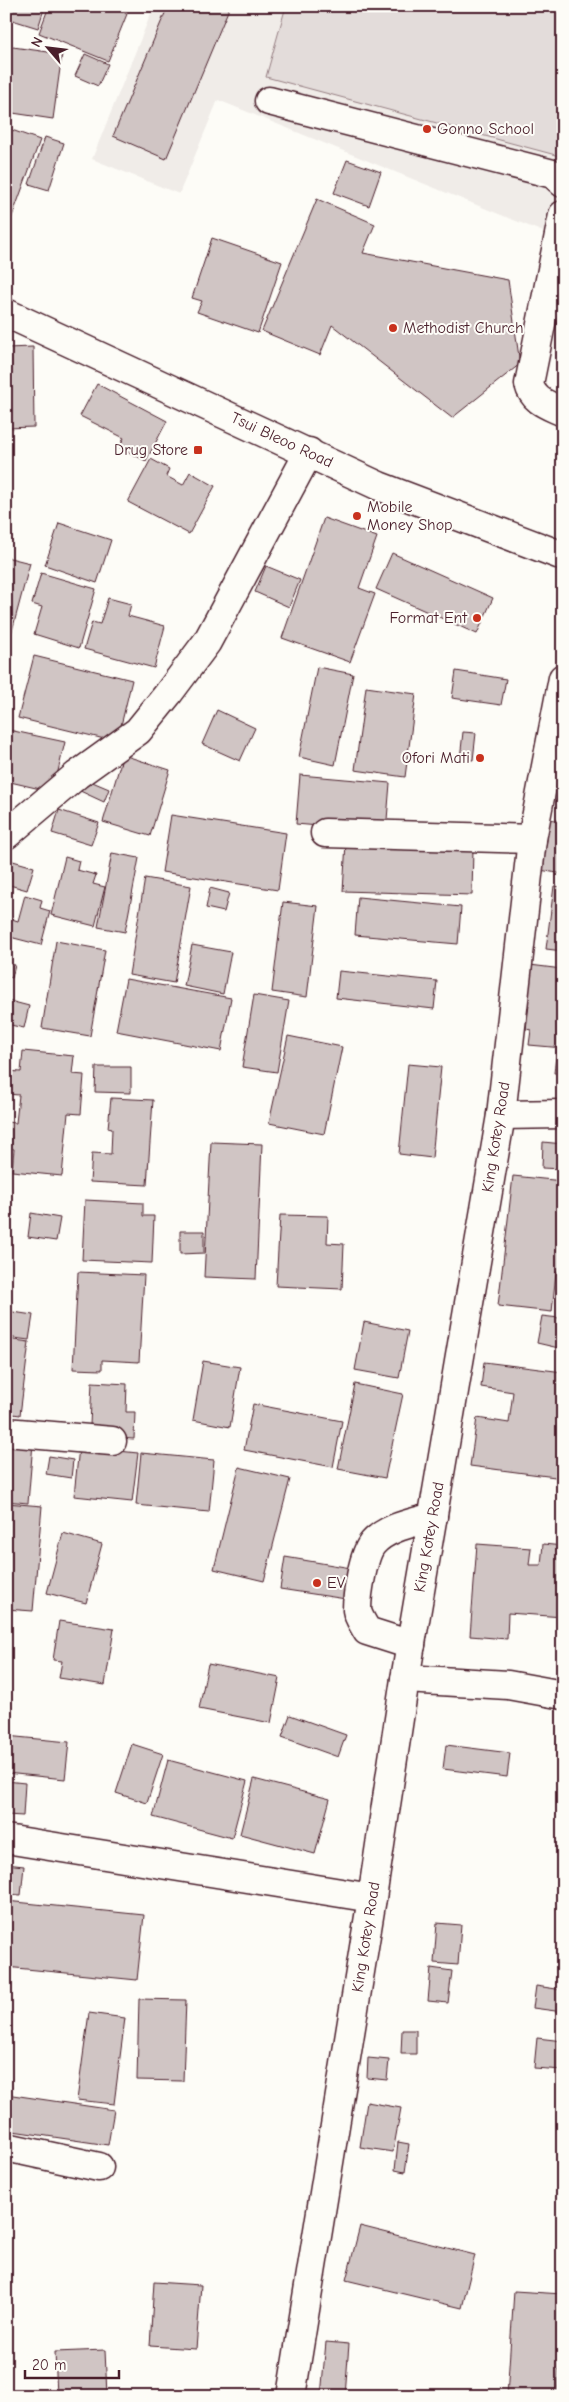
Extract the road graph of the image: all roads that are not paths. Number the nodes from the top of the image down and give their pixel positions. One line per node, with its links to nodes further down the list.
1 (269, 101): 2 (street)
2 (563, 184)
3 (563, 215): 5 (street)
4 (6, 313): 6 (street, Tsui Bleoo Road)
5 (563, 412)
6 (309, 452): 7 (street, Tsui Bleoo Road); 10 (street)
7 (563, 556)
8 (563, 678): 11 (street, King Kotey Road)
9 (325, 833): 11 (street)
10 (6, 836)
11 (532, 839): 13 (street, King Kotey Road)
12 (563, 1114): 13 (street)
13 (501, 1115): 16 (street, King Kotey Road)
14 (6, 1432): 15 (street)
15 (112, 1441)
16 (433, 1517): 17 (street, King Kotey Road); 17 (street)
17 (411, 1646): 18 (street, King Kotey Road)
18 (405, 1680): 19 (street); 21 (street, King Kotey Road)
19 (563, 1695)
20 (6, 1839): 21 (street)
21 (372, 1898): 24 (street, King Kotey Road)
22 (6, 2147): 23 (street)
23 (99, 2168)
24 (291, 2396)

